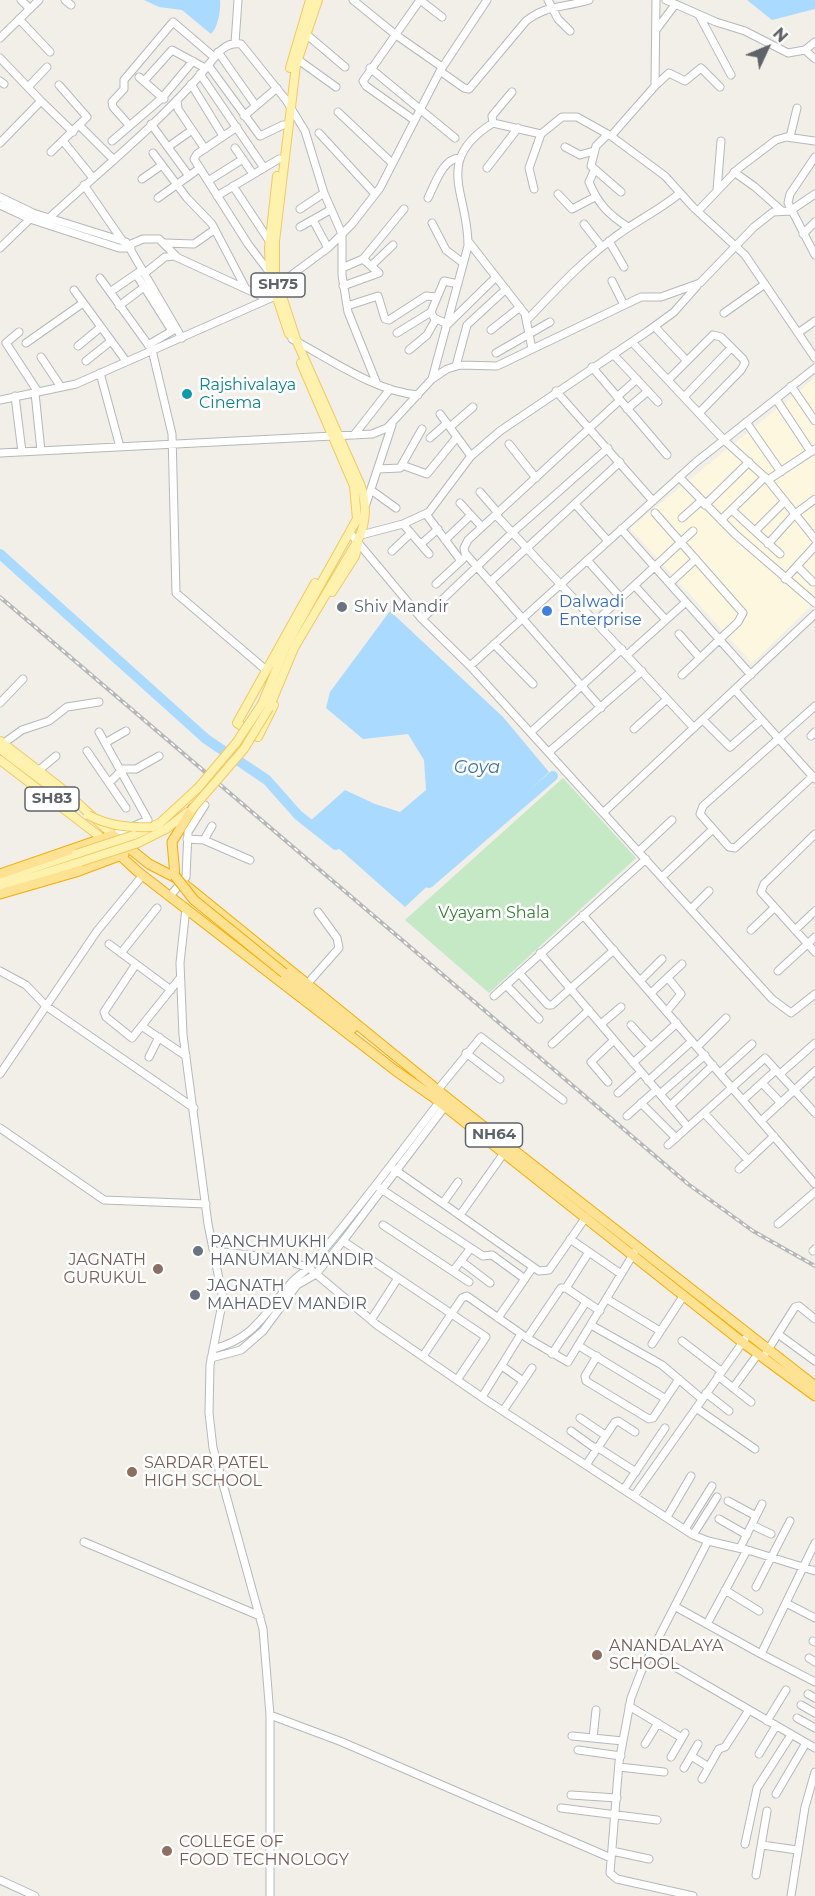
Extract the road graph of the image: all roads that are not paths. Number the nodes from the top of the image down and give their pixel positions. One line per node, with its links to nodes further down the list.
1 (21, 0): 15 (street)
2 (39, 0): 15 (street)
3 (238, 0): 25 (street)
4 (310, 0): 50 (main road, SH75)
5 (318, 0): 21 (main road, SH75)
6 (353, 0): 22 (street)
7 (420, 0): 17 (street); 22 (street)
8 (476, 0): 12 (street)
9 (589, 0): 13 (street)
10 (656, 0): 19 (street)
11 (666, 0): 14 (street)
12 (485, 3): 37 (street)
13 (549, 3): 20 (street); 37 (street)
14 (674, 6): 16 (street); 19 (street)
15 (30, 9): 18 (street)
16 (699, 15): 26 (street); 38 (street)
17 (442, 17)
18 (19, 19): 23 (street); 27 (street)
19 (656, 30): 42 (street)
20 (570, 32)
21 (306, 34): 30 (main road, SH75); 34 (street)
22 (396, 35): 35 (street); 37 (street)
23 (0, 38)
24 (815, 42): 26 (street)
25 (235, 43): 28 (street); 45 (street)
26 (805, 50): 31 (street)
27 (51, 52)
28 (216, 54): 36 (street); 52 (street); 61 (street)
29 (0, 58): 41 (street)
30 (297, 59): 43 (street); 50 (main road, SH75)
31 (815, 59)
32 (193, 61): 36 (street); 47 (street); 47 (street)
33 (47, 67): 41 (street)
34 (345, 67)
35 (370, 68): 53 (street); 57 (street)
36 (204, 69): 39 (street); 56 (street); 63 (street)
37 (441, 69): 53 (street)
38 (731, 75)
39 (191, 84): 48 (street); 69 (street)
40 (58, 85): 62 (street)
41 (28, 86): 49 (street)
42 (655, 86): 44 (street); 70 (street)
43 (336, 87)
44 (720, 87)
45 (277, 88): 50 (street); 52 (street)
46 (512, 92): 58 (street)
47 (162, 98): 51 (street); 61 (street)
48 (177, 100): 51 (street); 65 (street)
49 (41, 101): 66 (street); 77 (street)
50 (288, 103): 60 (main road, SH75); 108 (street); 167 (main road, SH75)
51 (171, 106): 59 (street)
52 (256, 106): 56 (street)
53 (421, 107): 57 (street); 72 (street)
54 (797, 108): 71 (street)
55 (338, 112): 90 (street)
56 (244, 116): 60 (street)
57 (414, 120): 90 (street)
58 (493, 123): 64 (street); 86 (street)
59 (151, 124): 78 (street); 87 (street)
60 (283, 124): 89 (main road, SH75)
61 (129, 125): 74 (street)
62 (80, 126): 66 (street); 87 (street)
63 (237, 127): 69 (street); 93 (street)
64 (518, 128): 68 (street); 94 (street)
65 (192, 130): 78 (street); 81 (street)
66 (73, 132): 73 (street)
67 (319, 133): 110 (street)
68 (541, 134): 70 (street); 105 (street)
69 (223, 136): 81 (street)
70 (609, 136): 82 (street); 109 (street)
71 (790, 137): 76 (street); 96 (street)
72 (455, 138)
73 (63, 141): 83 (street); 99 (street)
74 (112, 141)
75 (721, 141): 106 (street)
76 (815, 141)
77 (0, 142)
78 (168, 147): 98 (street)
79 (565, 147): 82 (street)
80 (235, 148): 88 (street)
81 (205, 149): 92 (street)
82 (594, 151): 95 (street)
83 (51, 152)
84 (153, 153): 91 (street)
85 (815, 157): 123 (street)
86 (460, 158): 117 (street); 135 (street)
87 (113, 159): 99 (street)
88 (243, 159): 97 (street); 101 (street)
89 (279, 159): 93 (street); 137 (main road, SH75)
90 (392, 163): 110 (street)
91 (162, 165): 100 (street); 102 (street)
92 (200, 168): 98 (street); 101 (street)
93 (264, 168): 97 (street)
94 (487, 168)
95 (594, 171): 107 (street); 114 (street)
96 (734, 172): 106 (street); 123 (street)
97 (254, 174): 104 (street)
98 (189, 176): 102 (street)
99 (93, 178): 103 (street)
100 (142, 179)
101 (208, 181): 113 (street)
102 (177, 184): 116 (street); 163 (street)
103 (84, 185): 125 (street); 139 (street)
104 (233, 186): 113 (street); 137 (street)
105 (534, 189)
106 (717, 190): 122 (street)
107 (621, 192)
108 (324, 193): 119 (street); 121 (street)
109 (680, 193): 122 (street); 131 (street)
110 (375, 194): 133 (street)
111 (558, 194): 114 (street)
112 (815, 194): 123 (street)
113 (217, 196): 153 (street)
114 (596, 196): 131 (street)
115 (0, 197): 124 (street)
116 (158, 198)
117 (428, 198)
118 (0, 205): 124 (street)
119 (300, 209)
120 (404, 209): 147 (street)
121 (330, 210): 126 (street); 133 (street)
122 (698, 211): 141 (street)
123 (786, 211): 134 (street); 141 (street)
124 (33, 216): 125 (street); 139 (street); 143 (street)
125 (49, 218): 139 (street)
126 (313, 220): 130 (street); 144 (street)
127 (815, 222): 134 (street)
128 (432, 223): 148 (street)
129 (584, 224): 142 (street)
130 (300, 227)
131 (628, 227): 136 (street)
132 (211, 232): 138 (street)
133 (342, 234): 144 (street); 151 (street)
134 (803, 234): 145 (street)
135 (468, 241): 148 (street); 155 (street)
136 (609, 241): 142 (street); 150 (street)
137 (270, 242): 153 (main road, SH75)
138 (165, 243): 139 (street); 146 (street)
139 (127, 245): 152 (street)
140 (393, 245): 149 (street)
141 (736, 245): 158 (street); 160 (street)
142 (602, 247): 177 (street)
143 (0, 248)
144 (328, 248): 167 (street)
145 (815, 255)
146 (179, 258): 152 (street); 163 (street)
147 (363, 259): 149 (street); 151 (street)
148 (463, 263): 159 (street)
149 (372, 265): 161 (street)
150 (624, 267)
151 (342, 268): 161 (street)
152 (144, 271): 154 (street); 188 (street)
153 (270, 273): 167 (main road, SH75)
154 (136, 274): 162 (street); 166 (street)
155 (496, 277): 164 (street); 180 (street)
156 (100, 278): 166 (street)
157 (612, 281): 170 (street)
158 (700, 283): 170 (street); 182 (street)
159 (458, 284): 168 (street); 180 (street)
160 (765, 284): 175 (street); 186 (street)
161 (343, 286): 172 (street)
162 (144, 287): 171 (street); 194 (street)
163 (246, 289): 167 (street)
164 (506, 289): 173 (street); 205 (street)
165 (74, 290): 169 (street)
166 (110, 292): 171 (street)
167 (276, 293): 188 (street); 189 (main road, SH75)
168 (437, 297): 172 (street); 174 (street)
169 (83, 303): 181 (street); 192 (street)
170 (624, 305): 196 (street)
171 (120, 306): 194 (street)
172 (347, 306): 212 (street)
173 (520, 307): 177 (street); 183 (street)
174 (431, 312): 176 (street); 185 (street)
175 (724, 313)
176 (436, 319): 180 (street); 197 (street)
177 (527, 320): 187 (street)
178 (815, 321): 186 (street)
179 (550, 322): 187 (street)
180 (444, 325): 209 (street)
181 (101, 327): 190 (street); 193 (street)
182 (655, 327): 191 (street); 203 (street)
183 (491, 330)
184 (19, 332): 218 (street)
185 (397, 333)
186 (798, 333): 201 (street)
187 (530, 335): 196 (street); 198 (street)
188 (182, 338): 194 (street)
189 (294, 340): 212 (street); 237 (main road, SH75)
190 (111, 341): 202 (street); 204 (street)
191 (632, 342): 199 (street); 211 (street)
192 (26, 344)
193 (78, 346)
194 (150, 347): 204 (street); 241 (street)
195 (731, 348): 203 (street); 221 (street); 228 (street)
196 (532, 349): 205 (street)
197 (409, 350)
198 (496, 353)
199 (613, 354): 206 (street); 210 (street)
200 (41, 357): 214 (street)
201 (815, 358)
202 (86, 360)
203 (687, 361): 211 (street)
204 (126, 362): 208 (street)
205 (456, 366): 209 (street)
206 (592, 367): 216 (street); 222 (street)
207 (815, 368): 213 (street)
208 (100, 373): 214 (street); 243 (street)
209 (432, 379): 219 (street)
210 (637, 379): 217 (street); 222 (street)
211 (668, 380): 221 (street)
212 (377, 384): 215 (street)
213 (791, 386): 223 (street); 230 (street)
214 (61, 387): 218 (street)
215 (390, 389): 219 (street); 236 (street)
216 (556, 391): 234 (street); 250 (street)
217 (648, 391): 225 (street); 227 (street)
218 (36, 393): 220 (street); 246 (street)
219 (418, 395): 231 (street)
220 (15, 396): 224 (street); 247 (street)
221 (684, 397): 228 (street)
222 (619, 399): 227 (street); 234 (street)
223 (776, 399): 232 (street); 245 (street)
224 (0, 400)
225 (658, 402)
226 (473, 407): 233 (street)
227 (627, 409): 249 (street)
228 (699, 413): 240 (street)
229 (440, 414): 233 (street)
230 (814, 417)
231 (392, 422): 236 (street); 254 (street)
232 (746, 422): 240 (street); 255 (street)
233 (448, 425): 238 (street); 239 (street)
234 (591, 428): 244 (street); 257 (street)
235 (422, 429): 253 (street)
236 (354, 435): 237 (street)
237 (334, 436): 241 (street); 266 (main road, SH75); 285 (main road, SH75)
238 (457, 437): 250 (street); 253 (street)
239 (430, 438)
240 (724, 440): 252 (street); 256 (street)
241 (172, 444): 243 (street); 326 (street)
242 (509, 444): 257 (street)
243 (120, 447): 246 (street)
244 (608, 448): 251 (street); 283 (street)
245 (813, 450): 255 (street)
246 (41, 451): 247 (street)
247 (22, 452): 248 (street)
248 (0, 453)
249 (667, 454)
250 (471, 456): 271 (street)
251 (620, 462): 262 (street); 267 (street)
252 (749, 462): 258 (street); 265 (street)
253 (402, 465): 254 (street)
254 (378, 469): 259 (street)
255 (781, 472): 258 (street)
256 (679, 477): 262 (street); 265 (street)
257 (536, 478): 272 (street)
258 (766, 479): 263 (street); 269 (street)
259 (371, 490): 266 (street); 268 (street)
260 (480, 492): 272 (street)
261 (815, 499): 273 (street)
262 (653, 501): 280 (street)
263 (785, 501): 273 (street); 282 (street)
264 (460, 503): 274 (street)
265 (703, 503): 275 (street); 276 (street)
266 (366, 504): 286 (main road, SH75)
267 (575, 504): 289 (street); 294 (street)
268 (396, 508)
269 (733, 511): 276 (street); 282 (street)
270 (656, 513): 290 (street)
271 (426, 514): 277 (street); 279 (street)
272 (497, 514): 278 (street); 283 (street)
273 (795, 514): 287 (street); 292 (street)
274 (471, 515): 278 (street); 288 (street)
275 (682, 518)
276 (721, 520): 304 (street)
277 (403, 524): 284 (street); 286 (street)
278 (482, 527): 298 (street)
279 (438, 529): 288 (street); 291 (street)
280 (621, 529): 289 (street); 303 (street)
281 (693, 531): 290 (street)
282 (755, 531): 292 (street)
283 (513, 532): 294 (street); 301 (street)
284 (411, 533): 291 (street); 295 (street)
285 (349, 536): 286 (street); 326 (main road); 337 (main road, SH75)
286 (360, 537): 315 (street); 326 (main road); 337 (main road, SH75)
287 (815, 539)
288 (445, 540): 298 (street)
289 (608, 541): 300 (street)
290 (681, 543): 299 (street); 303 (street)
291 (421, 544): 296 (street)
292 (768, 544): 297 (street)
293 (815, 546): 302 (street)
294 (528, 548): 305 (street); 307 (street)
295 (392, 552)
296 (429, 554)
297 (780, 554)
298 (463, 558): 301 (street); 309 (street)
299 (696, 559): 308 (street); 320 (street)
300 (587, 560): 307 (street); 311 (street)
301 (476, 566): 305 (street); 315 (street)
302 (797, 566): 304 (street); 306 (street)
303 (656, 567): 308 (street); 310 (street)
304 (785, 579): 313 (street)
305 (490, 582): 316 (street)
306 (813, 582)
307 (561, 583): 316 (street); 318 (street)
308 (670, 583): 312 (street)
309 (436, 584)
310 (635, 586): 311 (street); 317 (street)
311 (621, 598): 318 (street)
312 (686, 602): 317 (street); 320 (street)
313 (815, 603)
314 (815, 614): 329 (street)
315 (422, 619): 325 (street)
316 (522, 619): 321 (street); 332 (street)
317 (666, 620): 323 (street)
318 (596, 621): 322 (street)
319 (680, 634): 324 (street)
320 (720, 640): 324 (street); 329 (street)
321 (494, 644): 325 (street); 331 (street)
322 (622, 649): 323 (street); 332 (street)
323 (627, 655): 327 (street)
324 (700, 658): 328 (street)
325 (470, 666): 346 (street)
326 (268, 667)
327 (642, 671): 334 (street); 339 (street)
328 (682, 675)
329 (751, 675): 333 (street)
330 (23, 679): 336 (street)
331 (532, 684)
332 (581, 686): 339 (street); 346 (street)
333 (735, 690): 340 (street); 341 (street)
334 (668, 699): 342 (street); 343 (street)
335 (99, 702): 349 (street)
336 (0, 703)
337 (266, 706): 361 (main road, SH75, bridge); 365 (main road, SH75, bridge)
338 (815, 706): 347 (street)
339 (601, 708): 351 (street)
340 (703, 720): 341 (street); 342 (street)
341 (761, 720): 347 (street)
342 (694, 728): 362 (street)
343 (634, 729)
344 (126, 731): 348 (street)
345 (99, 732): 348 (street)
346 (531, 732): 351 (street)
347 (778, 738): 357 (street); 366 (street)
348 (105, 742): 355 (street)
349 (1, 744): 356 (main road, SH83); 365 (main road, bridge)
350 (87, 751): 358 (street)
351 (549, 752): 362 (street)
352 (56, 756): 356 (street)
353 (159, 756): 355 (street)
354 (0, 760): 369 (main road, SH83)
355 (121, 770): 358 (street); 367 (street)
356 (38, 771): 367 (main road, SH83)
357 (814, 778): 366 (street)
358 (109, 783): 360 (street)
359 (205, 805): 370 (street)
360 (126, 808)
361 (193, 808): 375 (main road, SH75, bridge); 441 (highway, bridge)
362 (604, 812): 373 (street)
363 (672, 820): 373 (street)
364 (212, 826): 371 (street)
365 (152, 827): 375 (main road, SH75, bridge)
366 (713, 829): 380 (street)
367 (113, 835): 369 (highway); 372 (highway, NH64)
368 (814, 838): 389 (street)
369 (102, 839): 374 (highway, NH64); 378 (highway)
370 (187, 840): 371 (street); 382 (street)
371 (204, 840): 377 (street)
372 (132, 851): 374 (highway); 382 (highway, NH64)
373 (639, 851): 376 (street)
374 (119, 856): 379 (highway, NH64); 385 (highway)
375 (78, 858): 381 (main road, SH75); 383 (main road, SH75)
376 (646, 859): 380 (street); 393 (street)
377 (250, 860)
378 (0, 874)
379 (143, 875): 386 (highway, NH64); 419 (street)
380 (662, 877): 390 (street)
381 (0, 879)
382 (183, 883): 386 (street); 412 (highway, NH64)
383 (0, 887)
384 (709, 891): 390 (street)
385 (0, 894)
386 (170, 896): 388 (highway, NH64)
387 (157, 908): 401 (street)
388 (186, 908): 409 (street); 456 (highway, NH64)
389 (774, 908): 394 (street); 395 (street)
390 (691, 909): 417 (street)
391 (815, 911): 395 (street)
392 (318, 912): 412 (street)
393 (583, 915): 399 (street); 402 (street)
394 (752, 930)
395 (795, 930): 398 (street)
396 (815, 937): 398 (street)
397 (109, 944): 401 (street)
398 (807, 944): 400 (street); 407 (street)
399 (614, 950): 411 (street); 414 (street)
400 (815, 952)
401 (122, 953): 404 (street)
402 (540, 953): 408 (street); 414 (street)
403 (662, 959): 411 (street)
404 (136, 964): 415 (street); 428 (street)
405 (682, 964): 410 (street)
406 (0, 971): 419 (street)
407 (778, 972)
408 (519, 973): 413 (street); 414 (street)
409 (181, 978): 415 (street); 438 (street)
410 (668, 978): 416 (street); 422 (street)
411 (640, 981): 416 (street)
412 (308, 983): 441 (highway, NH64)
413 (506, 985): 418 (street); 424 (street)
414 (570, 989): 421 (street)
415 (171, 990): 428 (street)
416 (651, 993): 422 (street)
417 (815, 994)
418 (494, 996)
419 (46, 1006): 447 (street); 462 (street)
420 (621, 1007): 426 (street)
421 (589, 1010): 426 (street); 432 (street)
422 (666, 1011): 425 (street)
423 (726, 1018): 433 (street)
424 (539, 1019)
425 (677, 1023): 433 (street); 435 (street)
426 (600, 1024): 430 (street)
427 (631, 1025): 435 (street)
428 (143, 1026): 429 (street)
429 (159, 1037): 438 (street); 439 (street)
430 (614, 1040): 440 (street); 450 (street)
431 (815, 1043): 445 (street)
432 (552, 1044)
433 (695, 1044): 437 (street); 449 (street)
434 (752, 1044): 446 (street)
435 (651, 1047): 440 (street)
436 (466, 1053): 448 (street); 456 (street); 457 (street)
437 (705, 1055): 442 (street); 454 (street)
438 (186, 1056): 462 (street)
439 (149, 1057)
440 (633, 1062): 444 (street)
441 (403, 1063): 456 (highway, NH64)
442 (713, 1065): 446 (street); 461 (street)
443 (815, 1071): 453 (street)
444 (641, 1072): 449 (street); 455 (street)
445 (778, 1072): 451 (street); 452 (street); 453 (street)
446 (720, 1073): 452 (street)
447 (0, 1074)
448 (500, 1078)
449 (648, 1081): 454 (street)
450 (608, 1082)
451 (762, 1083): 458 (street); 460 (street)
452 (732, 1088): 458 (street); 463 (street)
453 (795, 1091): 460 (street); 464 (street)
454 (658, 1092): 459 (street); 461 (street)
455 (618, 1093)
456 (441, 1098): 472 (highway, NH64); 474 (street); 490 (highway, NH64)
457 (563, 1100)
458 (743, 1100): 466 (street)
459 (641, 1103): 465 (street); 470 (street)
460 (780, 1103): 466 (street)
461 (670, 1106): 467 (street)
462 (194, 1108): 481 (street)
463 (704, 1113): 467 (street); 473 (street)
464 (815, 1113)
465 (627, 1116)
466 (761, 1120): 469 (street)
467 (688, 1127): 470 (street)
468 (0, 1128): 481 (street)
469 (774, 1136): 473 (street); 477 (street)
470 (676, 1138): 471 (street)
471 (668, 1145)
472 (504, 1153): 482 (street); 483 (highway, NH64)
473 (748, 1160): 475 (street)
474 (393, 1168): 478 (street); 480 (street)
475 (739, 1169)
476 (458, 1182): 480 (street)
477 (815, 1184)
478 (378, 1187): 487 (street); 488 (street); 494 (street)
479 (815, 1192): 484 (street)
480 (443, 1203): 482 (street)
481 (206, 1204): 489 (street)
482 (460, 1215): 493 (street)
483 (586, 1217): 486 (street); 490 (highway, NH64)
484 (777, 1224)
485 (383, 1225): 495 (street)
486 (570, 1239): 491 (street); 493 (street)
487 (343, 1241): 496 (street); 498 (street)
488 (471, 1248): 492 (street); 499 (street)
489 (214, 1251): 494 (street); 519 (street)
490 (635, 1251): 497 (street); 503 (highway, NH64); 515 (highway, NH64)
491 (589, 1252): 497 (street); 502 (street)
492 (461, 1261): 495 (street); 501 (street)
493 (533, 1267): 499 (street)
494 (309, 1268): 496 (street); 519 (street)
495 (453, 1271): 500 (street)
496 (316, 1274): 510 (street); 524 (street)
497 (621, 1274): 504 (street)
498 (398, 1278): 507 (street); 510 (street)
499 (525, 1279): 508 (street)
500 (469, 1282)
501 (490, 1282)
502 (566, 1288): 505 (street); 514 (street)
503 (684, 1295): 512 (street); 515 (highway, NH64)
504 (607, 1299): 506 (street); 512 (street)
505 (586, 1302): 506 (street); 520 (street)
506 (600, 1311): 511 (street)
507 (452, 1313): 508 (street); 522 (street); 530 (street)
508 (498, 1318): 514 (street)
509 (815, 1318): 513 (street)
510 (371, 1320): 522 (street)
511 (591, 1325): 518 (street); 529 (street)
512 (660, 1331): 517 (street)
513 (778, 1334): 521 (street); 525 (street)
514 (524, 1336): 520 (street); 526 (street)
515 (745, 1338): 521 (highway, NH64); 528 (street)
516 (682, 1341): 528 (street)
517 (652, 1344)
518 (579, 1346): 520 (street); 523 (street)
519 (213, 1349): 524 (street)
520 (552, 1354)
521 (763, 1354): 532 (highway, NH64); 533 (street); 535 (highway, NH64)
522 (423, 1356): 530 (street)
523 (597, 1356): 537 (street); 537 (street)
524 (211, 1358): 579 (street)
525 (815, 1361)
526 (502, 1365): 531 (street); 536 (street)
527 (532, 1368): 531 (street)
528 (720, 1374): 533 (street); 534 (street)
529 (679, 1379): 534 (street); 537 (street)
530 (457, 1380): 536 (street)
531 (524, 1381): 540 (street)
532 (815, 1386)
533 (733, 1388): 538 (street)
534 (704, 1396): 539 (street); 541 (street)
535 (815, 1396)
536 (482, 1397): 540 (street)
537 (666, 1399)
538 (751, 1402)
539 (696, 1408): 548 (street); 554 (street)
540 (503, 1411): 549 (street)
541 (729, 1411)
542 (580, 1418): 546 (street)
543 (665, 1428): 550 (street)
544 (571, 1431): 547 (street)
545 (634, 1432): 546 (street)
546 (605, 1435): 547 (street)
547 (597, 1448): 549 (street); 550 (street)
548 (755, 1449)
549 (586, 1465): 553 (street)
550 (636, 1472): 553 (street)
551 (691, 1476): 559 (street)
552 (712, 1486): 563 (street)
553 (624, 1490): 554 (street)
554 (634, 1496): 559 (street)
555 (717, 1497): 565 (street)
556 (729, 1501): 558 (street)
557 (762, 1504): 558 (street)
558 (756, 1516): 562 (street)
559 (667, 1517): 563 (street)
560 (719, 1520): 566 (street)
561 (790, 1521): 571 (street)
562 (752, 1524): 564 (street); 566 (street)
563 (685, 1529): 565 (street)
564 (771, 1534)
565 (693, 1535): 567 (street)
566 (747, 1535): 570 (street)
567 (708, 1541): 570 (street); 577 (street)
568 (84, 1542): 579 (street)
569 (815, 1543): 572 (street)
570 (743, 1549): 571 (street); 575 (street)
571 (771, 1557): 572 (street); 574 (street)
572 (803, 1567): 573 (street); 576 (street)
573 (815, 1571)
574 (756, 1587)
575 (725, 1590): 578 (street); 581 (street)
576 (786, 1603): 580 (street); 583 (street)
577 (675, 1607): 581 (street); 582 (street)
578 (759, 1611)
579 (260, 1616): 591 (street)
580 (815, 1618)
581 (707, 1624): 583 (street)
582 (651, 1653): 587 (street); 589 (street)
583 (761, 1654): 584 (street)
584 (815, 1682)
585 (786, 1690): 593 (street)
586 (801, 1705): 590 (street)
587 (629, 1706): 594 (street); 600 (street)
588 (596, 1710): 599 (street)
589 (749, 1710): 593 (street); 611 (street)
590 (815, 1713)
591 (270, 1715): 627 (street); 632 (street)
592 (796, 1718): 596 (street)
593 (767, 1720): 595 (street)
594 (657, 1723): 602 (street); 609 (street)
595 (776, 1726): 597 (street); 606 (street)
596 (815, 1728)
597 (791, 1735): 601 (street); 624 (street)
598 (572, 1736): 599 (street)
599 (593, 1738): 600 (street)
600 (624, 1741): 607 (street)
601 (806, 1743): 604 (street); 616 (street)
602 (645, 1744)
603 (698, 1744): 608 (street)
604 (815, 1748)
605 (578, 1750): 607 (street)
606 (759, 1754)
607 (621, 1756): 610 (street)
608 (691, 1756): 611 (street); 612 (street)
609 (671, 1757)
610 (619, 1767): 613 (street); 618 (street)
611 (709, 1767): 615 (street)
612 (684, 1768)
613 (664, 1772)
614 (815, 1772): 619 (street)
615 (702, 1779)
616 (776, 1794)
617 (571, 1795): 618 (street)
618 (617, 1798): 622 (street)
619 (811, 1798): 626 (street)
620 (561, 1808): 622 (street)
621 (767, 1811): 625 (street)
622 (616, 1814): 623 (street); 627 (street)
623 (657, 1820)
624 (745, 1844)
625 (762, 1845): 626 (street); 629 (street)
626 (798, 1850): 634 (street)
627 (612, 1854): 628 (street); 633 (street)
628 (649, 1859)
629 (756, 1875)
630 (0, 1880): 631 (street)
631 (35, 1896)
632 (270, 1896)
633 (693, 1896)
634 (791, 1896)

